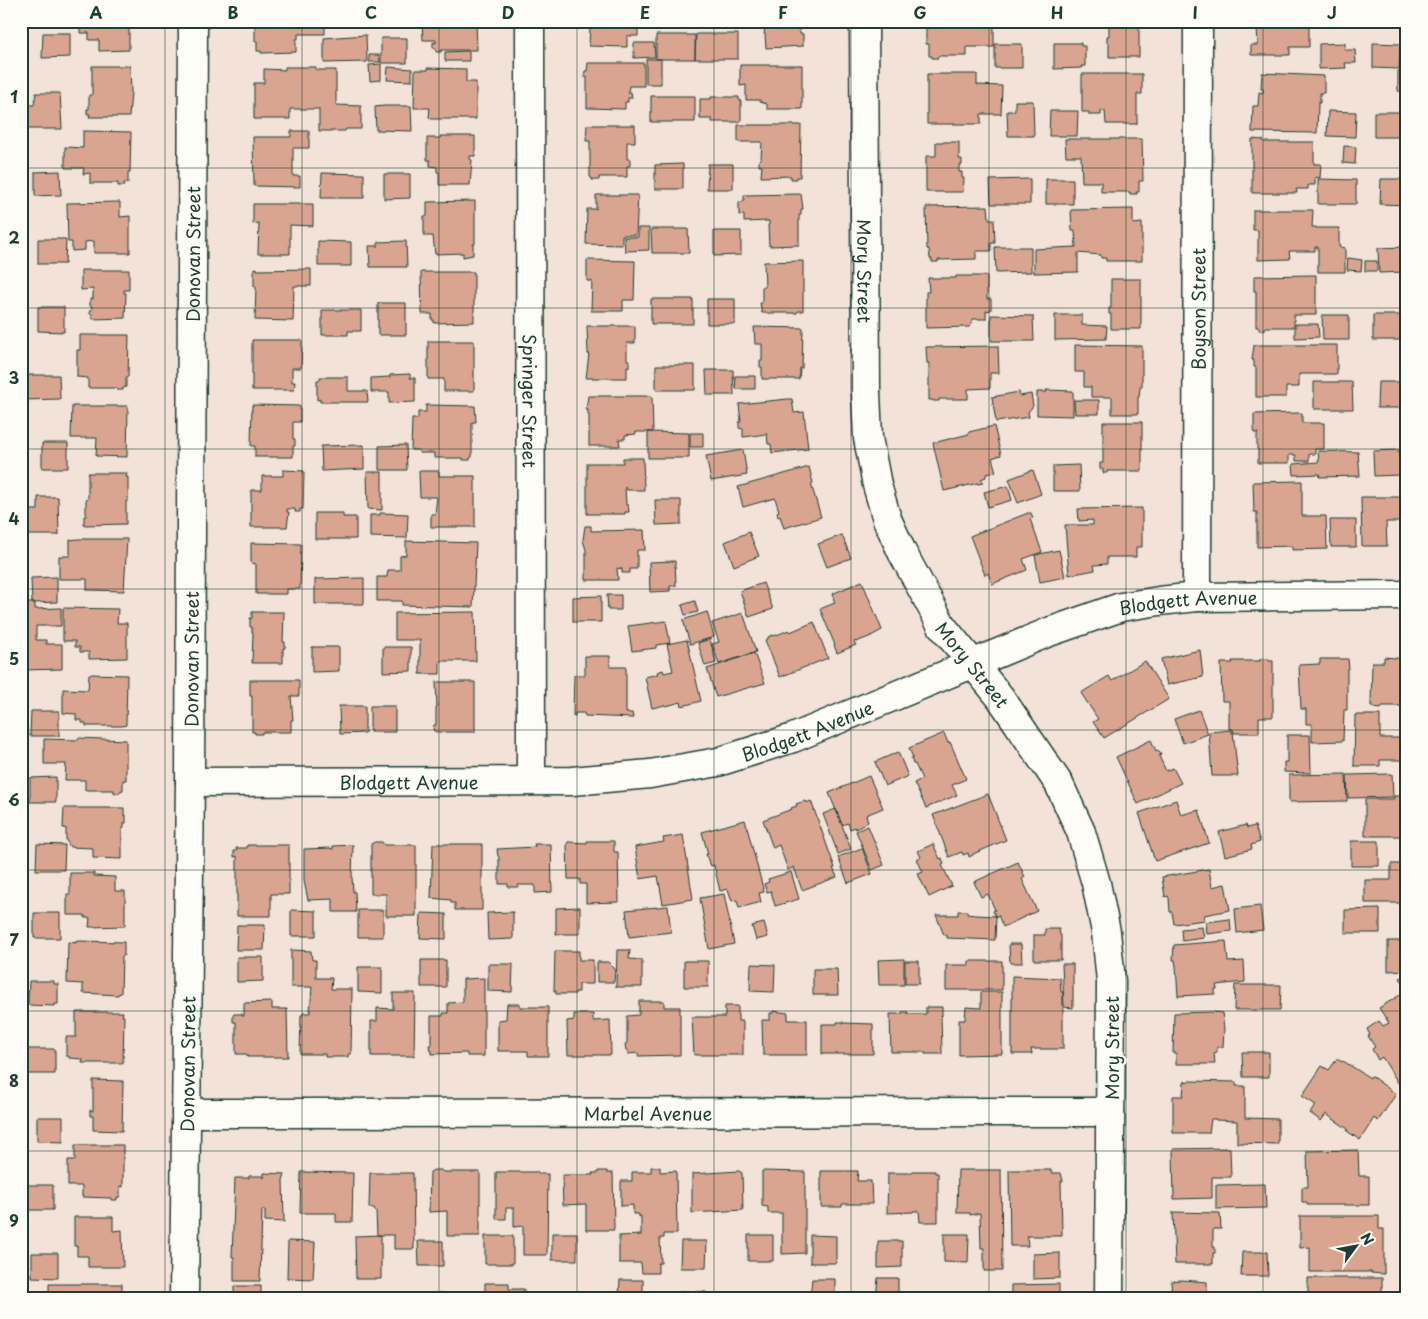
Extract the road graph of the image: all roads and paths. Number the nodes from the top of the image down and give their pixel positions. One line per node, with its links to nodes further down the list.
1 (193, 21): 9 (street, Donovan Street)
2 (530, 21): 8 (street, Springer Street)
3 (864, 21): 7 (street, Mory Street)
4 (1198, 21): 6 (street, Boyson Street)
5 (1407, 595): 6 (street, Blodgett Avenue)
6 (1197, 597): 7 (street, Blodgett Avenue)
7 (972, 663): 8 (street, Blodgett Avenue); 10 (street, Mory Street)
8 (531, 781): 9 (street, Blodgett Avenue)
9 (190, 782): 11 (street, Donovan Street)
10 (1110, 1112): 11 (street, Marbel Avenue); 13 (street, Mory Street)
11 (186, 1113): 12 (street, Donovan Street)
12 (184, 1298)
13 (1109, 1298)

